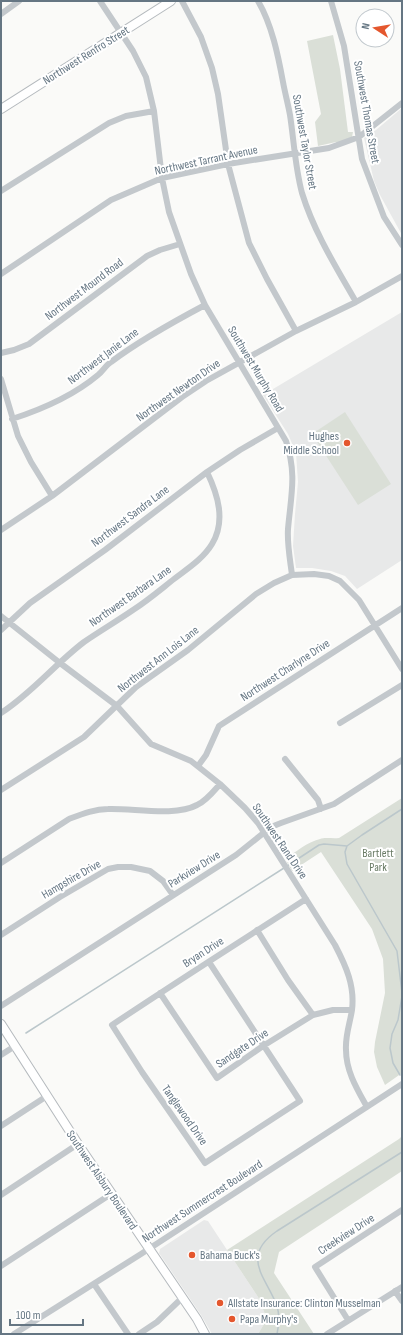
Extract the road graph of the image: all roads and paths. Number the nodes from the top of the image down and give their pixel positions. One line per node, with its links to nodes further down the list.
1 (19, 1): 7 (street)
2 (100, 1): 8 (street, Southwest Murphy Road)
3 (171, 1): 8 (main road, Northwest Renfro Street)
4 (182, 1): 14 (street)
5 (258, 1): 13 (street, Southwest Taylor Street)
6 (331, 1): 12 (street, Southwest Thomas Street)
7 (1, 14)
8 (121, 33): 10 (main road, Northwest Renfro Street); 11 (street, Southwest Murphy Road)
9 (402, 103): 12 (street, Northwest Tarrant Avenue)
10 (1, 109)
11 (154, 111): 15 (street, Southwest Murphy Road); 16 (street)
12 (358, 138): 13 (street, Northwest Tarrant Avenue); 18 (street, Southwest Thomas Street)
13 (294, 154): 14 (street, Northwest Tarrant Avenue); 21 (street, Southwest Taylor Street)
14 (228, 164): 15 (street, Northwest Tarrant Avenue); 23 (street)
15 (162, 178): 17 (street, Southwest Murphy Road); 19 (street, Northwest Tarrant Avenue)
16 (1, 191)
17 (180, 244): 22 (street, Southwest Murphy Road); 24 (street, Northwest Mound Road)
18 (402, 245)
19 (1, 274)
20 (402, 276): 21 (street, Northwest Newton Drive)
21 (356, 302): 23 (street, Northwest Newton Drive)
22 (205, 305): 25 (street, Southwest Murphy Road); 27 (street, Northwest Janie Lane)
23 (296, 331): 25 (street, Northwest Newton Drive)
24 (1, 353)
25 (238, 362): 28 (street, Southwest Murphy Road); 30 (street, Northwest Newton Drive)
26 (1, 379): 27 (street)
27 (12, 419): 30 (street)
28 (278, 428): 29 (street, Northwest Sandra Lane); 32 (street, Southwest Murphy Road)
29 (207, 472): 35 (street, Northwest Sandra Lane); 38 (street, Northwest Barbara Lane)
30 (52, 496): 31 (street, Northwest Newton Drive)
31 (1, 530)
32 (292, 575): 36 (street); 41 (street, Northwest Ann Lois Lane)
33 (402, 608): 36 (street, Northwest Charlyne Drive)
34 (1, 616): 35 (street, Southwest Rand Drive)
35 (8, 623): 37 (street, Northwest Sandra Lane); 38 (street, Southwest Rand Drive)
36 (374, 625): 39 (street); 46 (street, Northwest Charlyne Drive)
37 (1, 630)
38 (60, 663): 41 (street, Southwest Rand Drive); 42 (street, Northwest Barbara Lane)
39 (402, 669)
40 (402, 685): 43 (street)
41 (117, 706): 46 (street, Southwest Rand Drive); 48 (street, Northwest Ann Lois Lane)
42 (1, 713)
43 (340, 723)
44 (285, 759): 49 (street)
45 (402, 760): 49 (street, Parkview Drive)
46 (198, 766): 47 (street, Southwest Rand Drive)
47 (220, 784): 50 (street, Southwest Rand Drive); 51 (street)
48 (1, 790)
49 (321, 809): 50 (street, Parkview Drive)
50 (264, 833): 52 (street, Parkview Drive); 53 (street, Southwest Rand Drive)
51 (1, 863)
52 (173, 895): 55 (street, Hampshire Drive); 58 (street, Parkview Drive)
53 (306, 900): 54 (street, Bryan Drive); 59 (street, Southwest Rand Drive)
54 (257, 930): 56 (street, Bryan Drive); 60 (street)
55 (1, 935)
56 (208, 962): 57 (street, Bryan Drive); 64 (street)
57 (160, 993): 62 (street, Bryan Drive); 64 (street, Sandgate Drive)
58 (1, 1006)
59 (352, 1010): 60 (street, Sandgate Drive); 68 (street, Southwest Rand Drive)
60 (313, 1015): 64 (street, Sandgate Drive)
61 (1, 1024): 63 (main road, Southwest Alsbury Boulevard)
62 (112, 1025): 64 (street, Tanglewood Drive)
63 (15, 1046): 65 (street); 67 (main road, Southwest Alsbury Boulevard)
64 (263, 1046)
65 (1, 1055)
66 (402, 1084): 68 (street, Northwest Summercrest Boulevard)
67 (46, 1096): 69 (street); 70 (main road, Southwest Alsbury Boulevard)
68 (367, 1107): 74 (street, Northwest Summercrest Boulevard)
69 (1, 1126)
70 (78, 1144): 71 (main road, Southwest Alsbury Boulevard); 72 (street)
71 (111, 1194): 74 (main road, Southwest Alsbury Boulevard); 75 (street)
72 (1, 1195)
73 (402, 1210): 81 (street, Creekview Drive)
74 (149, 1249): 76 (street, Northwest Summercrest Boulevard); 79 (main road, Southwest Alsbury Boulevard)
75 (1, 1266)
76 (94, 1284): 82 (street, Northwest Summercrest Boulevard); 83 (street)
77 (402, 1287): 78 (street)
78 (395, 1291): 80 (street); 81 (street)
79 (182, 1298): 84 (street); 85 (main road, Southwest Alsbury Boulevard)
80 (402, 1301)
81 (348, 1320): 86 (street)
82 (14, 1334)
83 (128, 1334)
84 (139, 1334)
85 (205, 1334)
86 (327, 1334)

